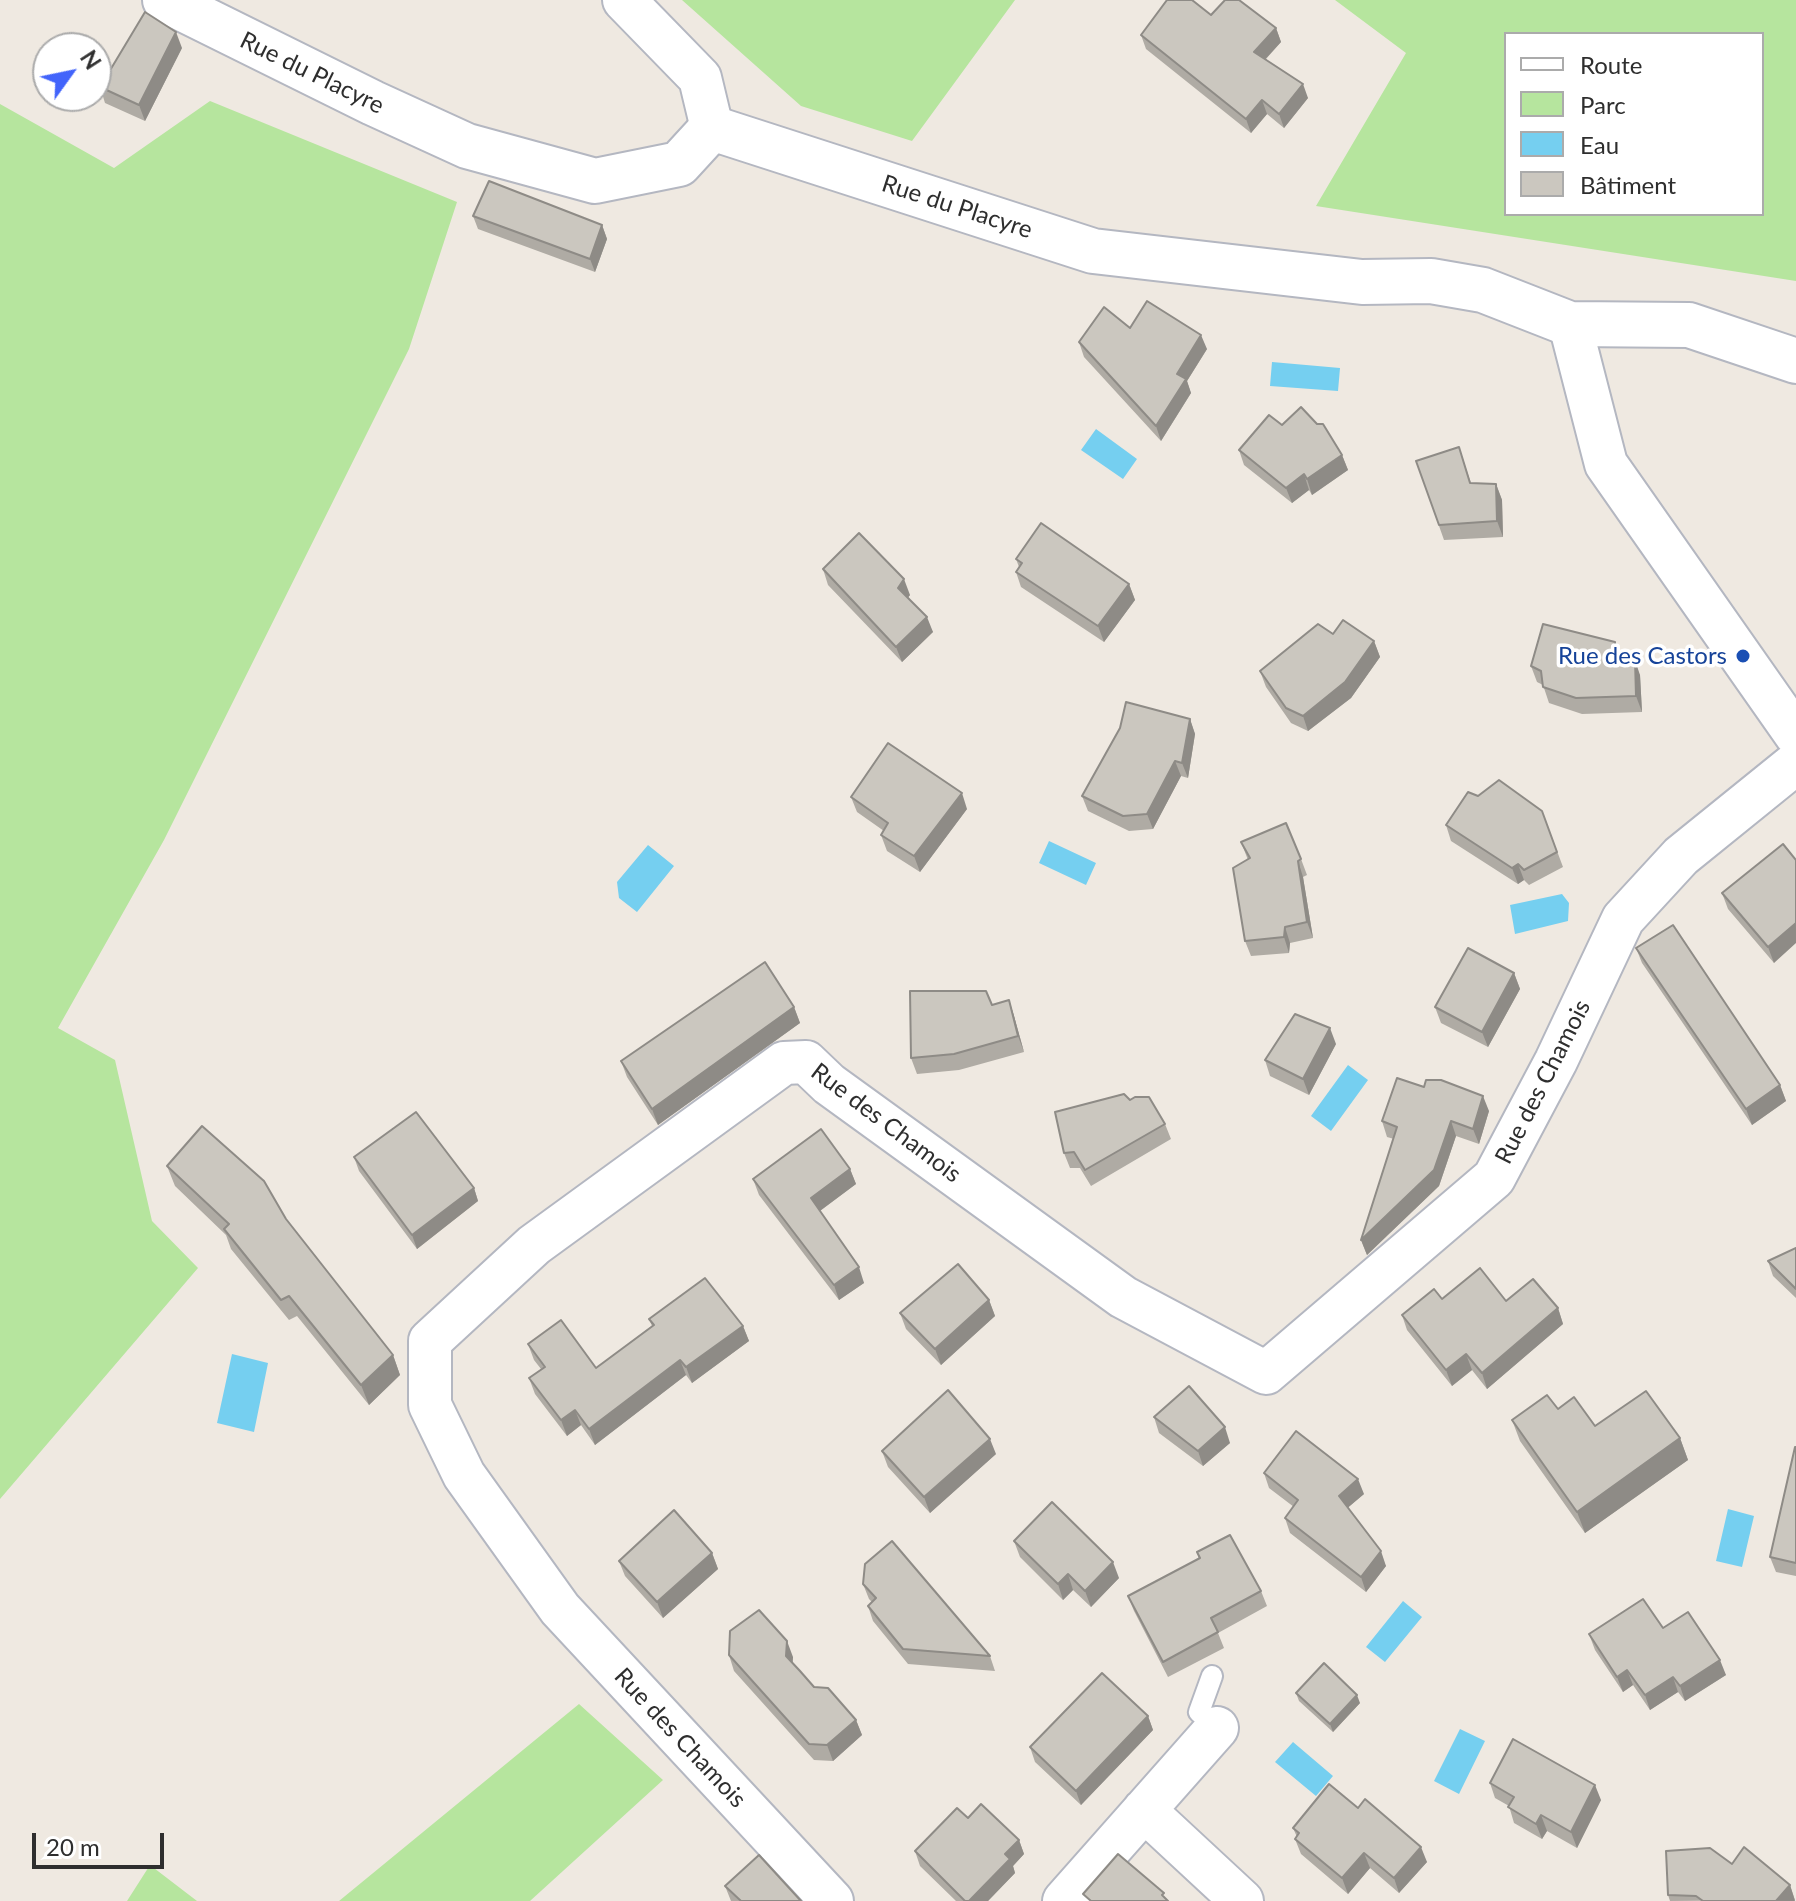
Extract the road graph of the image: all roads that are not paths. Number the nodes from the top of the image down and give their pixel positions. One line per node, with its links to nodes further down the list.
1 (165, 0): 3 (street, Rue du Placyre)
2 (624, 0): 3 (street)
3 (712, 128): 4 (street, Rue du Placyre)
4 (1570, 324): 5 (street, Rue du Placyre); 6 (street)
5 (1796, 361)
6 (1796, 735)
7 (1796, 763): 11 (street, Rue des Chamois)
8 (1212, 1676): 9 (lane)
9 (1217, 1728): 10 (street)
10 (1144, 1810): 12 (street); 13 (street)
11 (832, 1901)
12 (1064, 1901)
13 (1242, 1901)

